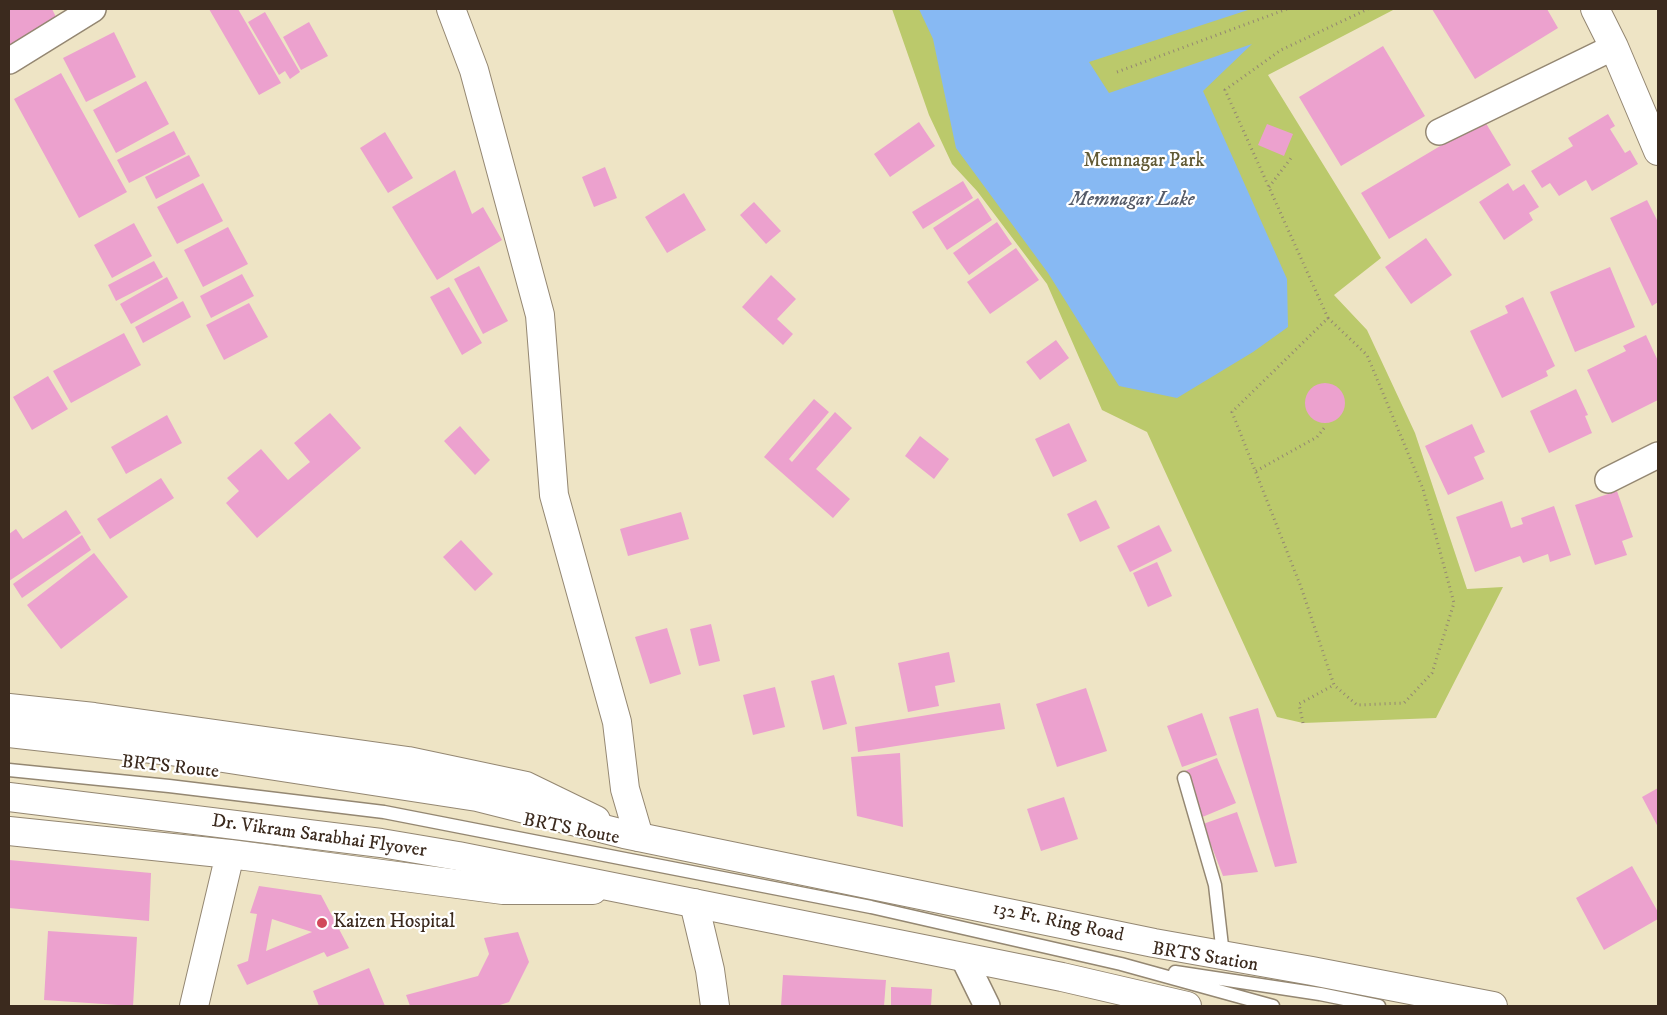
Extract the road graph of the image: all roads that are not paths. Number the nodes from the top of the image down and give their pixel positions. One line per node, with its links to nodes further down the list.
1 (93, 9): 5 (street)
2 (451, 9): 16 (main road)
3 (1595, 9): 4 (main road)
4 (1614, 47): 6 (street); 7 (main road)
5 (9, 61)
6 (1439, 132)
7 (1658, 151)
8 (1658, 455): 9 (street)
9 (1608, 480)
10 (9, 708): 16 (main road)
11 (9, 733): 16 (main road)
12 (9, 770): 22 (lane, BRTS Route)
13 (1184, 778): 20 (lane)
14 (9, 797): 18 (main road, Dr. Vikram Sarabhai Flyover)
15 (9, 830): 17 (main road)
16 (632, 835): 20 (main road, 132 Ft. Ring Road)
17 (230, 854): 18 (main road); 23 (main road)
18 (628, 890): 19 (main road)
19 (694, 903): 21 (main road); 24 (main road)
20 (1223, 955): 29 (main road, 132 Ft. Ring Road)
21 (964, 957): 25 (street); 26 (main road)
22 (1121, 964): 27 (lane, BRTS Station); 28 (lane, BRTS Station)
23 (194, 1006)
24 (714, 1006)
25 (986, 1006)
26 (1187, 1006)
27 (1273, 1006)
28 (1379, 1006)
29 (1493, 1006)

